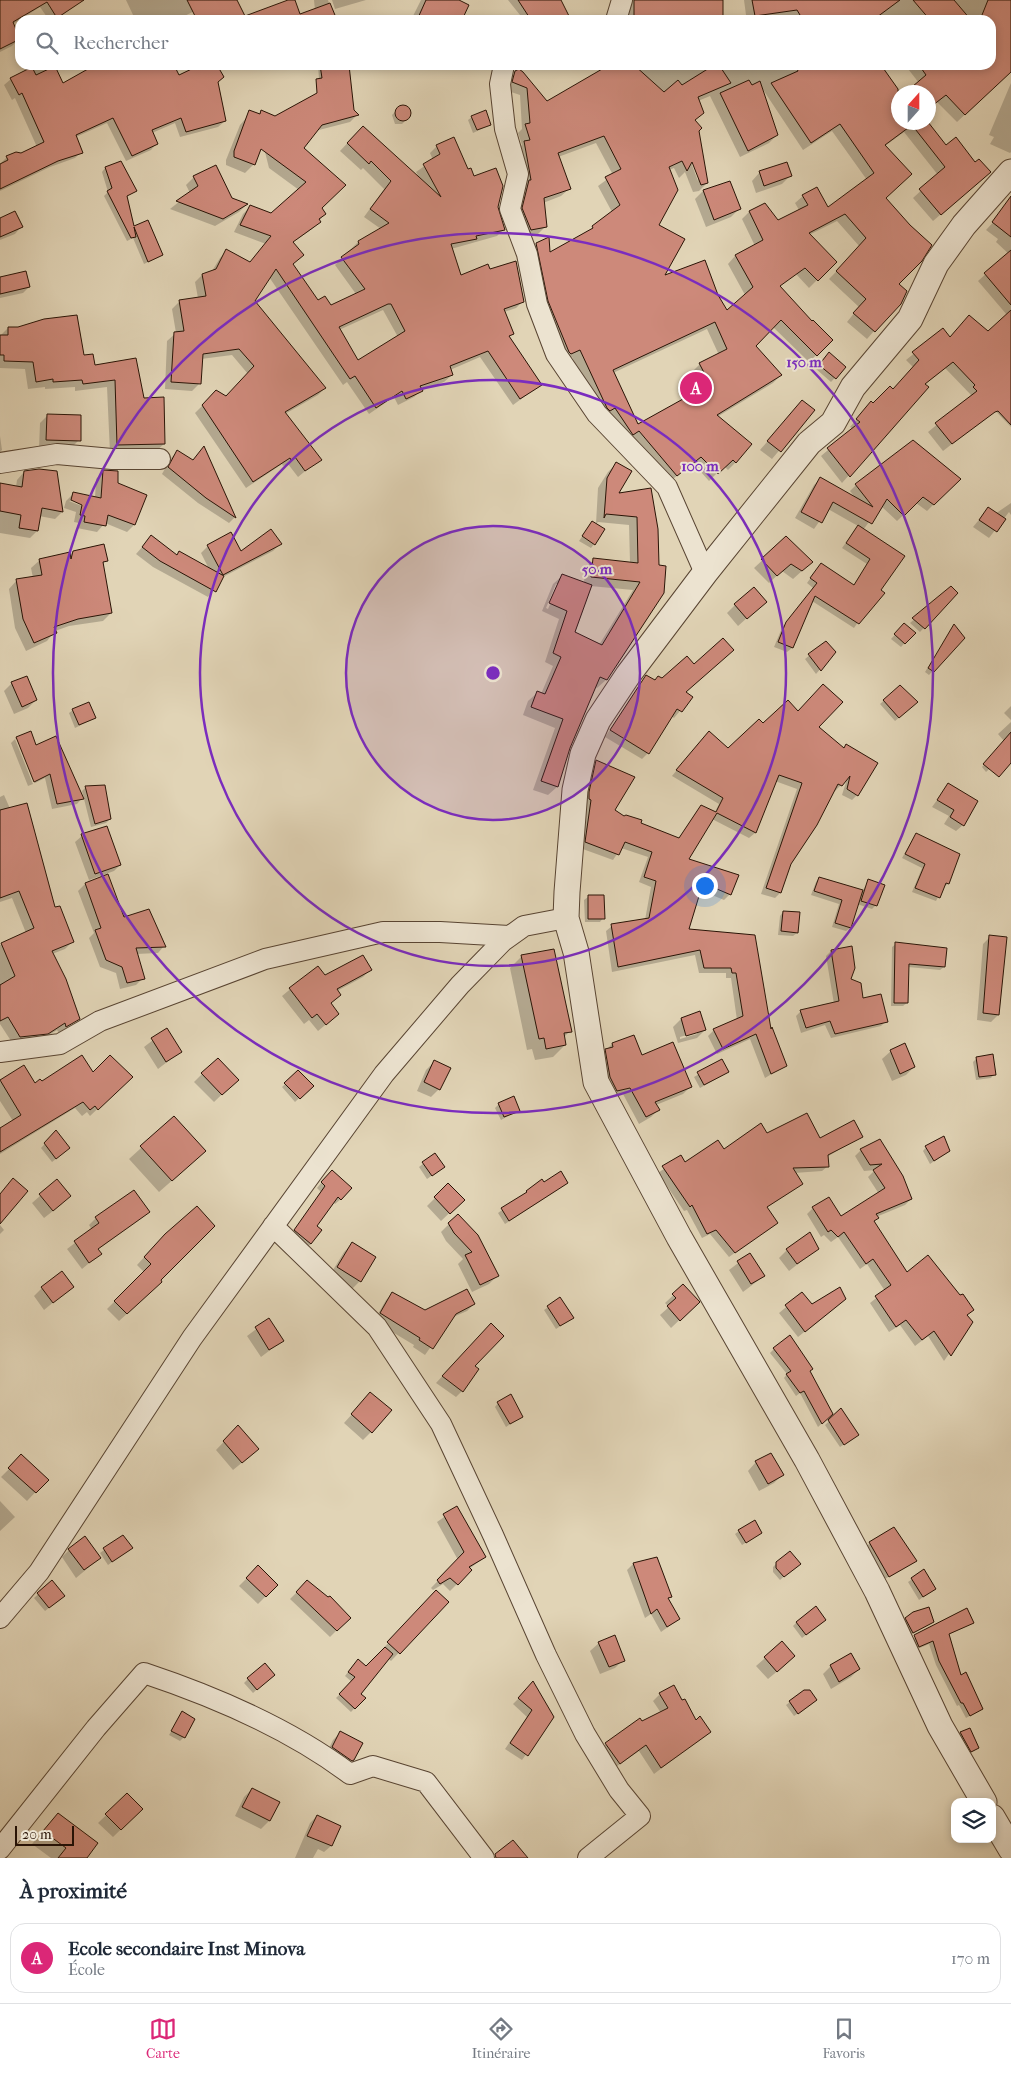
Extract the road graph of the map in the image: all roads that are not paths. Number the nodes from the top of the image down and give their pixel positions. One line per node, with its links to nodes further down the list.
1 (622, 0): 2 (street)
2 (618, 15)
3 (503, 70): 7 (street)
4 (1011, 172): 7 (street)
5 (160, 459): 6 (street)
6 (0, 463)
7 (704, 573): 8 (street)
8 (566, 918): 9 (street); 13 (street)
9 (509, 936): 10 (street); 11 (street)
10 (0, 1052)
11 (273, 1226): 12 (street); 18 (street)
12 (0, 1618)
13 (982, 1798)
14 (996, 1824): 16 (street)
15 (0, 1849): 17 (street)
16 (1011, 1850)
17 (484, 1858)
18 (588, 1858)

